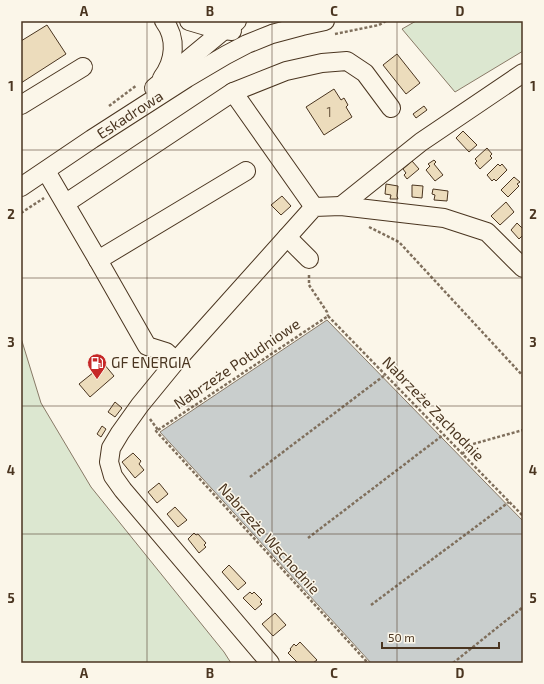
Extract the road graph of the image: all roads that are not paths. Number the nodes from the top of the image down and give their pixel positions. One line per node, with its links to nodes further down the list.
1 (164, 21): 10 (street, Eskadrowa)
2 (189, 21): 5 (street)
3 (325, 21): 4 (street, Eskadrowa)
4 (286, 25): 6 (street, Eskadrowa); 7 (street, Eskadrowa)
5 (230, 26): 6 (street); 10 (street, Eskadrowa)
6 (262, 32): 7 (street, Eskadrowa)
7 (236, 50): 14 (street, Eskadrowa)
8 (83, 67): 12 (street)
9 (523, 73): 19 (street)
10 (149, 84): 14 (street, Eskadrowa)
11 (233, 92): 13 (street); 18 (street); 20 (street)
12 (21, 105)
13 (391, 108)
14 (92, 139): 15 (street)
15 (46, 171): 17 (street); 18 (street)
16 (246, 171): 23 (street)
17 (21, 187)
18 (66, 203): 23 (street)
19 (342, 206): 20 (street); 24 (street)
20 (314, 207): 21 (street)
21 (287, 237): 22 (street); 25 (street)
22 (309, 259)
23 (98, 260): 25 (street)
24 (523, 268)
25 (176, 361): 26 (street)
26 (270, 663)

